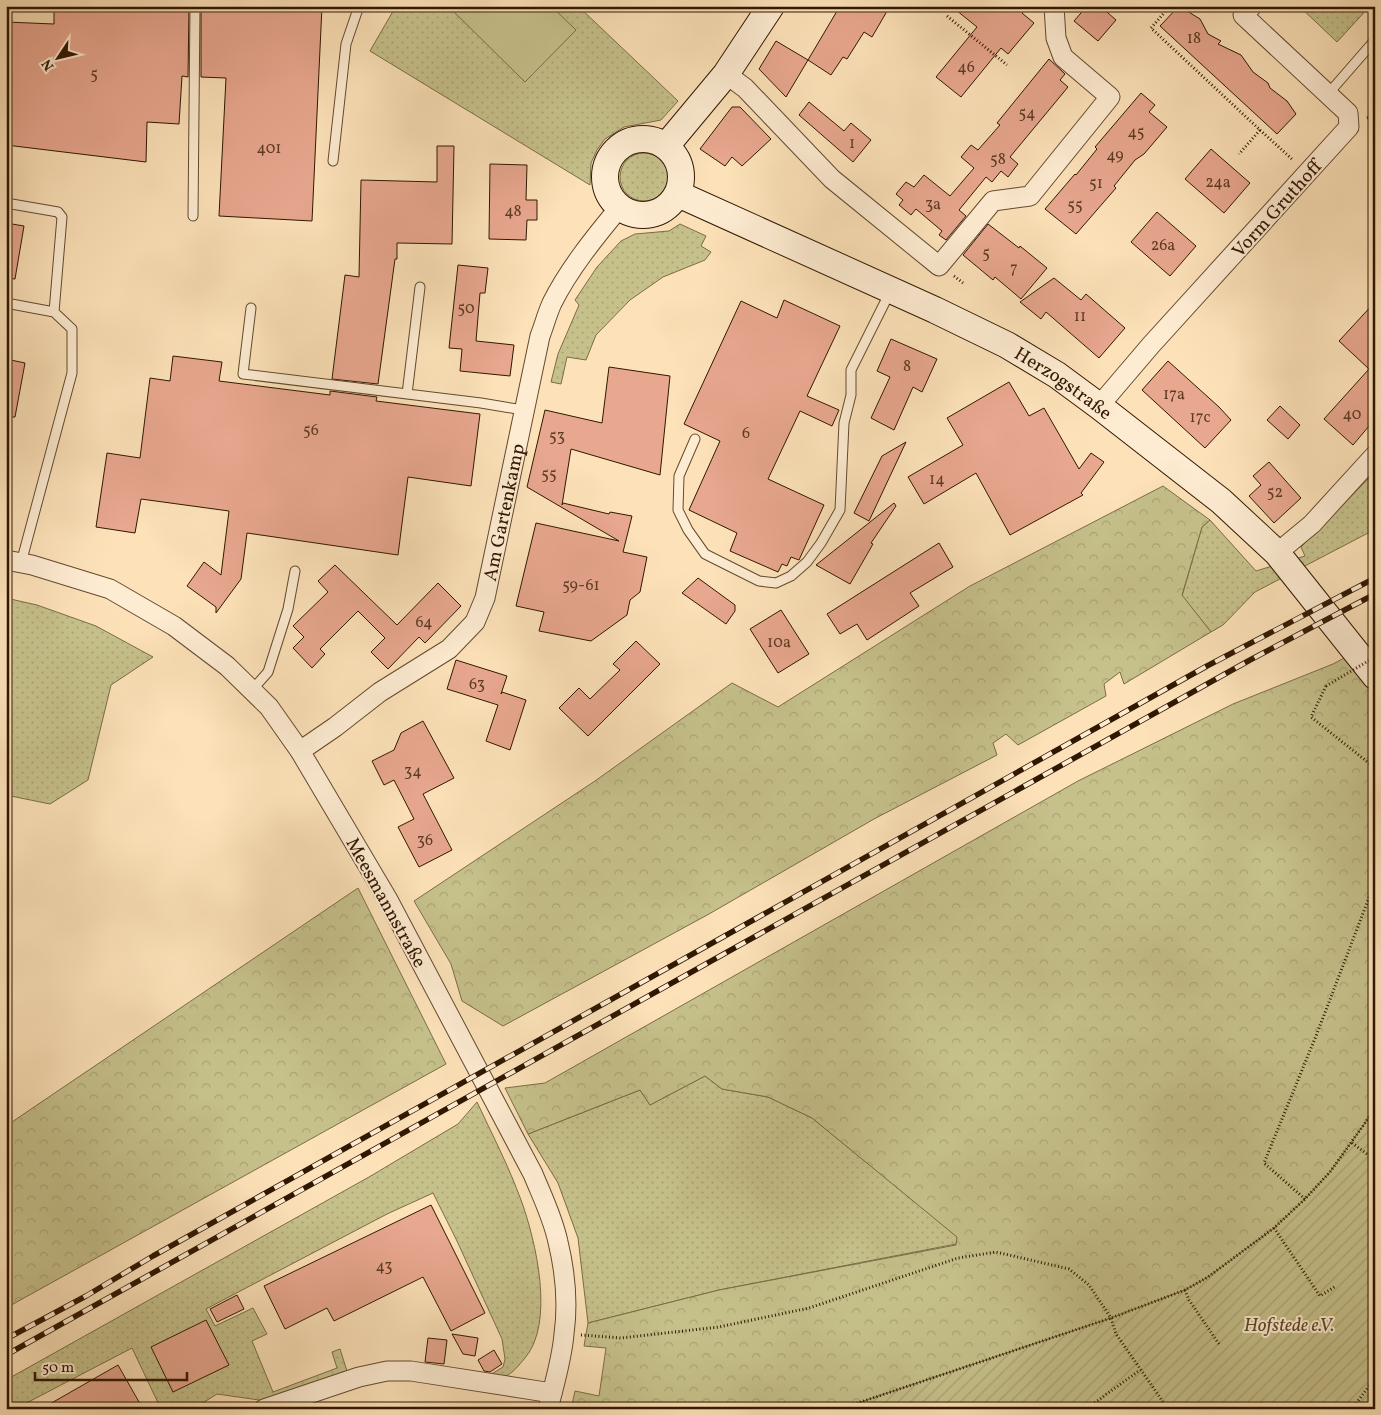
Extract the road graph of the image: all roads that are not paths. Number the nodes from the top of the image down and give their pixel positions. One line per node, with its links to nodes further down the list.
1 (195, 6): 14 (lane)
2 (359, 6): 10 (lane)
3 (771, 6): 7 (street)
4 (1054, 6): 7 (street)
5 (1243, 9): 8 (street, Vorm Gruthoff)
6 (1375, 40): 8 (lane)
7 (726, 74): 9 (street)
8 (1328, 94): 21 (street, Vorm Gruthoff)
9 (666, 146): 11 (street); 13 (street)
10 (333, 161)
11 (678, 194): 13 (street); 16 (street, Herzogstraße)
12 (6, 203): 19 (lane)
13 (619, 208): 22 (street, Am Gartenkamp)
14 (193, 216)
15 (420, 286): 20 (lane)
16 (891, 290): 21 (street, Herzogstraße); 23 (lane)
17 (6, 303): 19 (lane)
18 (251, 308): 20 (lane)
19 (54, 312): 26 (lane)
20 (407, 394): 22 (lane)
21 (1100, 406): 25 (street, Herzogstraße)
22 (523, 410): 30 (street, Am Gartenkamp)
23 (695, 439)
24 (1375, 455): 25 (street)
25 (1277, 553): 28 (street, Herzogstraße)
26 (13, 561): 29 (street, Meesmannstraße)
27 (295, 571): 29 (lane)
28 (1375, 676)
29 (252, 690): 30 (street, Meesmannstraße)
30 (300, 751): 31 (street, Meesmannstraße)
31 (550, 1401): 32 (street, Meesmannstraße)
32 (264, 1409)

